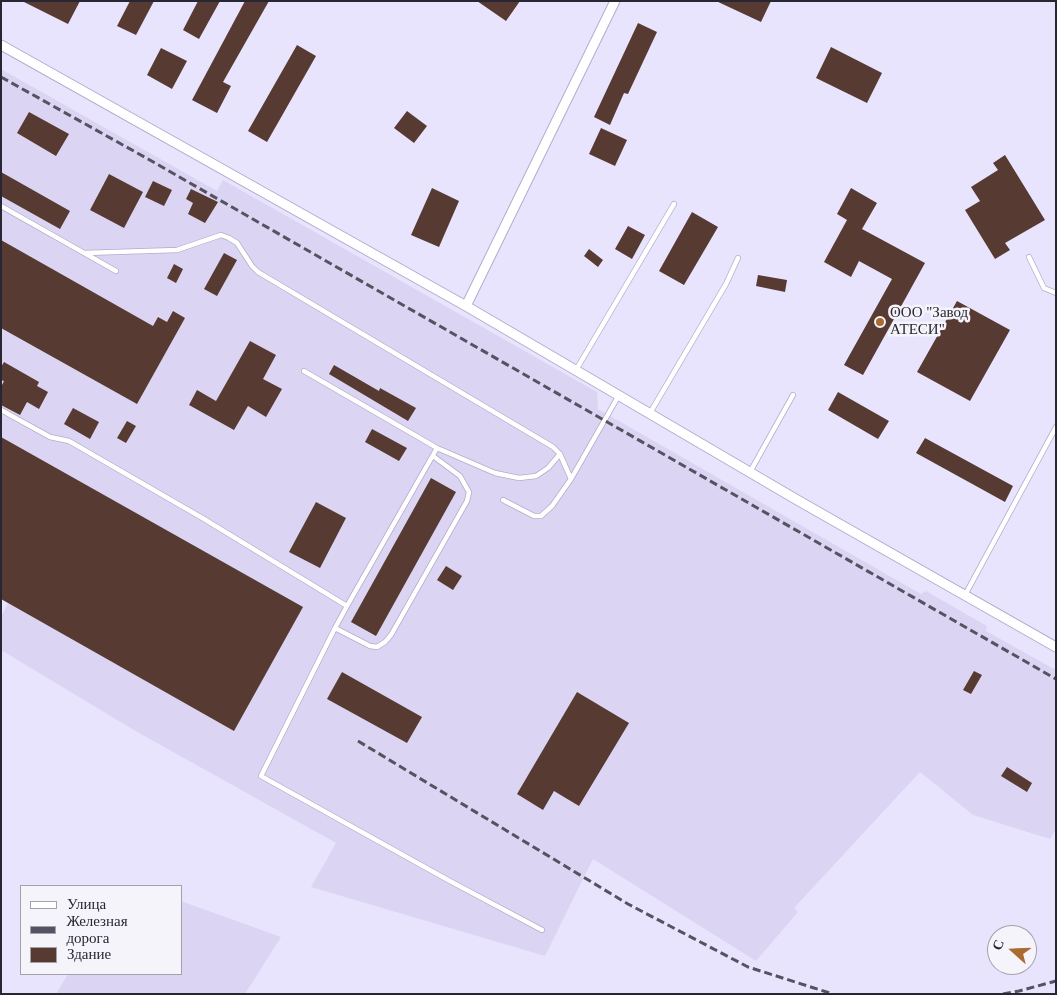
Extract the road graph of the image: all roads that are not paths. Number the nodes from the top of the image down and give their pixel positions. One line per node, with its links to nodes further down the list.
1 (615, 1): 10 (street)
2 (1, 45): 10 (street)
3 (674, 204): 11 (lane)
4 (1, 206): 5 (lane)
5 (84, 253): 8 (lane); 19 (lane)
6 (1029, 257): 9 (lane)
7 (738, 258): 16 (lane)
8 (116, 272)
9 (1056, 293)
10 (466, 306): 11 (street)
11 (576, 370): 13 (street)
12 (304, 371): 18 (lane)
13 (619, 395): 16 (street); 22 (lane)
14 (793, 395): 21 (lane)
15 (1, 410): 25 (lane)
16 (650, 413): 21 (street)
17 (1056, 427): 24 (lane)
18 (437, 448): 19 (lane); 20 (lane)
19 (560, 454): 22 (lane)
20 (433, 456): 25 (lane); 26 (lane)
21 (750, 472): 24 (street)
22 (571, 479): 23 (lane)
23 (503, 500)
24 (965, 595): 27 (street)
25 (347, 606): 26 (lane)
26 (335, 628): 28 (lane)
27 (1056, 647)
28 (542, 930)

